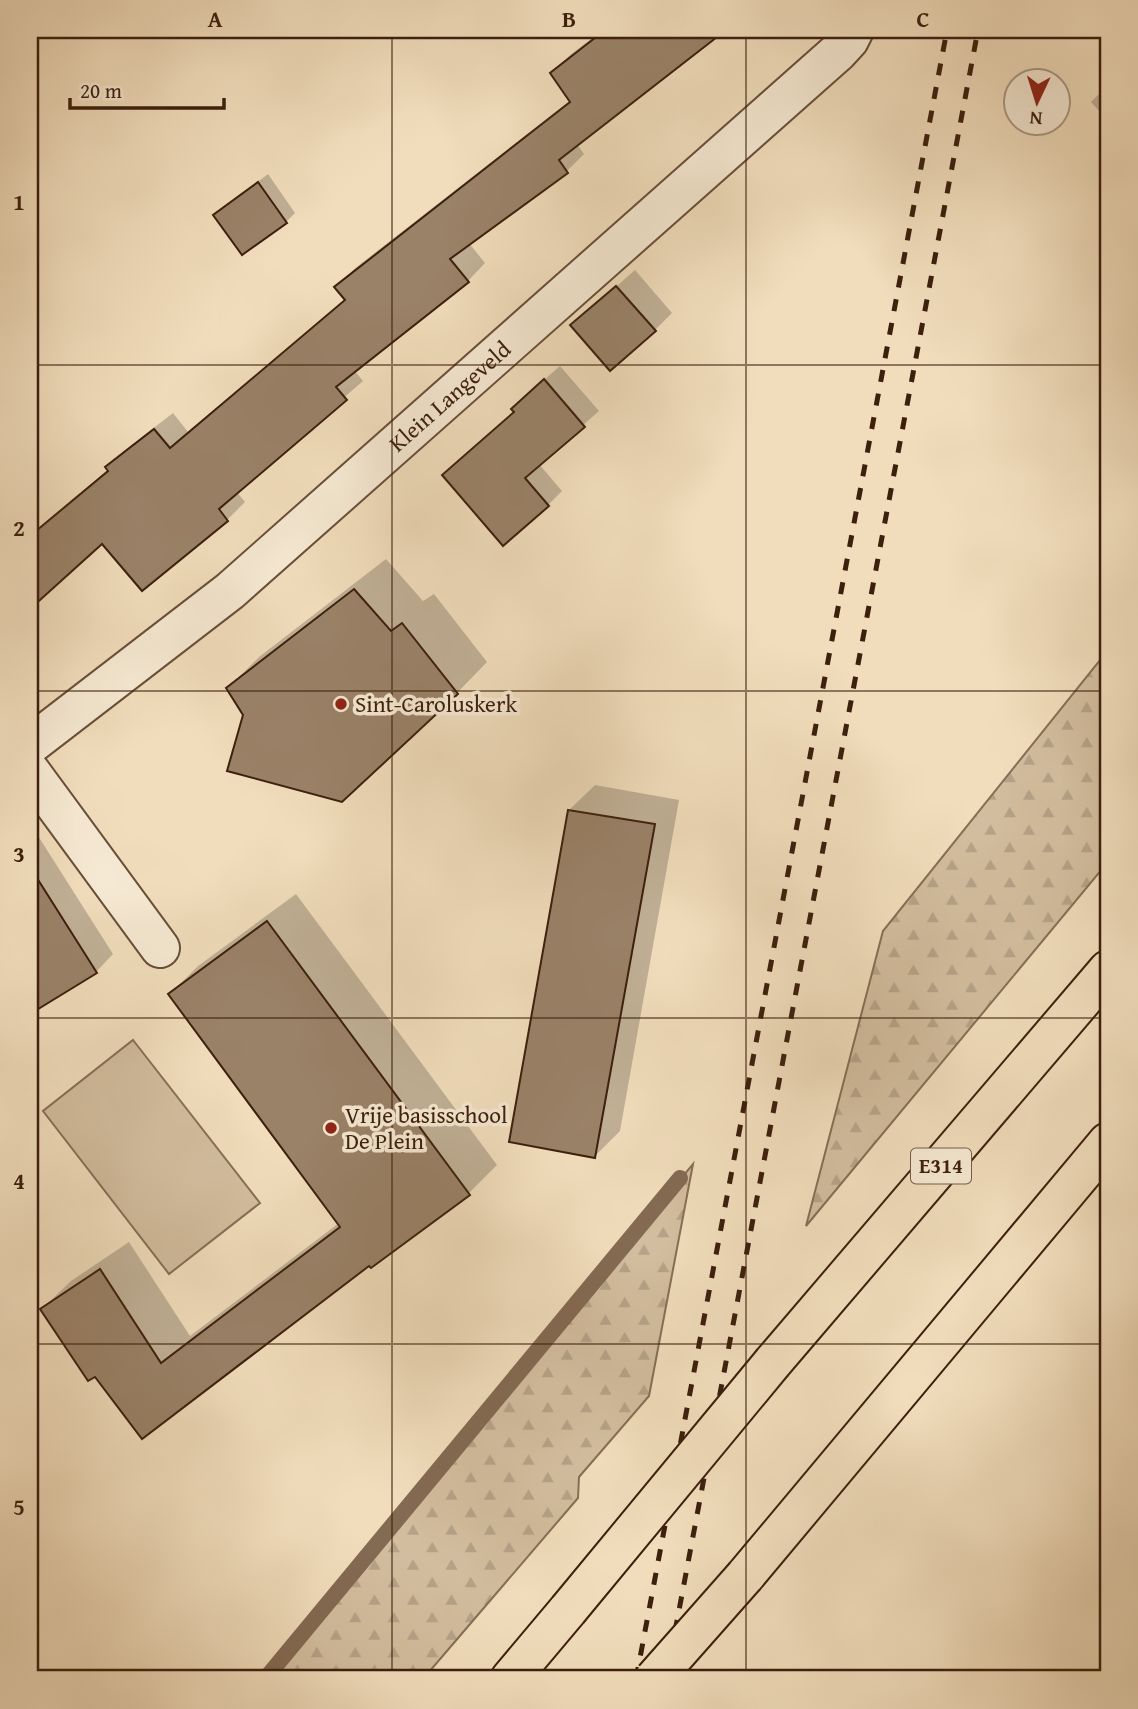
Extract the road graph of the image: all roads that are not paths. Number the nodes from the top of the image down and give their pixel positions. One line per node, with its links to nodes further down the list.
1 (854, 30): 2 (street, Klein Langeveld)
2 (30, 745)
3 (30, 771): 4 (street)
4 (160, 948)
5 (1108, 970): 7 (highway, E314, bridge)
6 (1108, 1142): 8 (highway, bridge)
7 (510, 1679)
8 (654, 1679)

